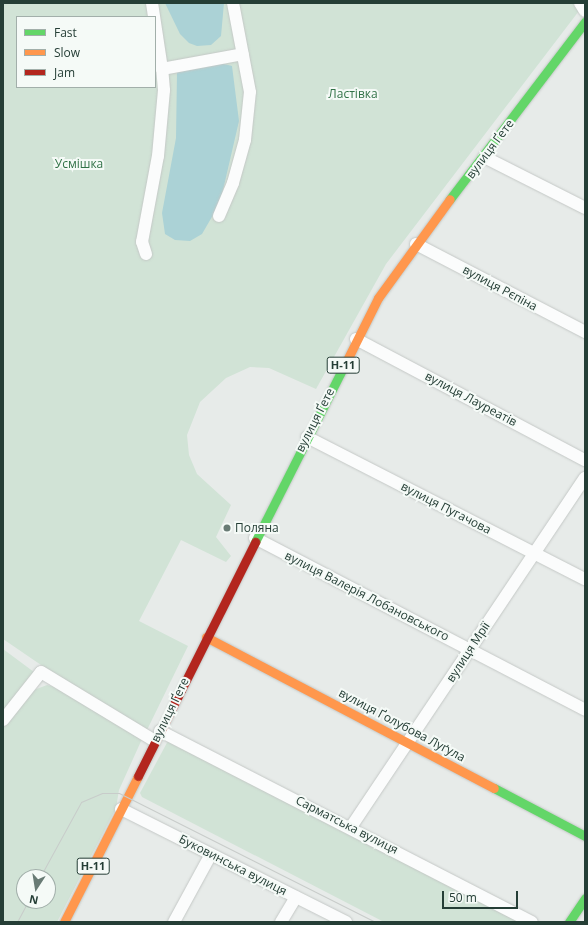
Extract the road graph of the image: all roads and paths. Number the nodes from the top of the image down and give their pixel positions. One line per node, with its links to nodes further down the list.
1 (152, 3): 5 (street)
2 (233, 3): 9 (street)
3 (580, 3): 4 (street)
4 (585, 11)
5 (154, 16)
6 (585, 22): 8 (main road, вулиця Ґете / Н-11)
7 (156, 29): 10 (street)
8 (581, 35): 11 (main road, вулиця Ґете / Н-11)
9 (243, 54): 10 (street); 13 (street)
10 (162, 69): 15 (street)
11 (484, 157): 12 (street); 14 (main road, вулиця Ґете / Н-11)
12 (585, 208)
13 (219, 216)
14 (416, 244): 16 (street, вулиця Рєпіна); 17 (main road, вулиця Ґете / Н-11)
15 (146, 254)
16 (585, 332)
17 (356, 339): 18 (main road, вулиця Ґете / Н-11); 19 (street, вулиця Лауреатів)
18 (307, 438): 21 (main road, вулиця Ґете / Н-11); 22 (street, вулиця Пугачова)
19 (585, 460)
20 (585, 478): 22 (street, вулиця Мрії)
21 (255, 538): 24 (main road, вулиця Ґете / Н-11); 25 (street, вулиця Валерія Лобановського)
22 (533, 552): 23 (street, вулиця Пугачова); 25 (street, вулиця Мрії)
23 (585, 579)
24 (206, 637): 28 (main road, вулиця Ґете / Н-11); 29 (main road, вулиця Ґолубова Луґула)
25 (471, 649): 26 (street, вулиця Валерія Лобановського); 29 (street, вулиця Мрії)
26 (585, 710)
27 (3, 720): 28 (street, Сарматська вулиця)
28 (157, 736): 30 (main road, вулиця Ґете / Н-11); 31 (street, Сарматська вулиця)
29 (409, 742): 31 (street, вулиця Мрії); 32 (main road, вулиця Ґолубова Луґула)
30 (121, 809): 33 (street, Буковинська вулиця); 36 (main road, Н-11)
31 (351, 827): 40 (street, Сарматська вулиця)
32 (585, 836)
33 (211, 854): 34 (street, Буковинська вулиця); 37 (street)
34 (296, 897): 38 (street); 39 (street, Буковинська вулиця)
35 (585, 898): 41 (main road)
36 (64, 922)
37 (174, 922)
38 (281, 922)
39 (346, 922)
40 (532, 922)
41 (569, 922)

